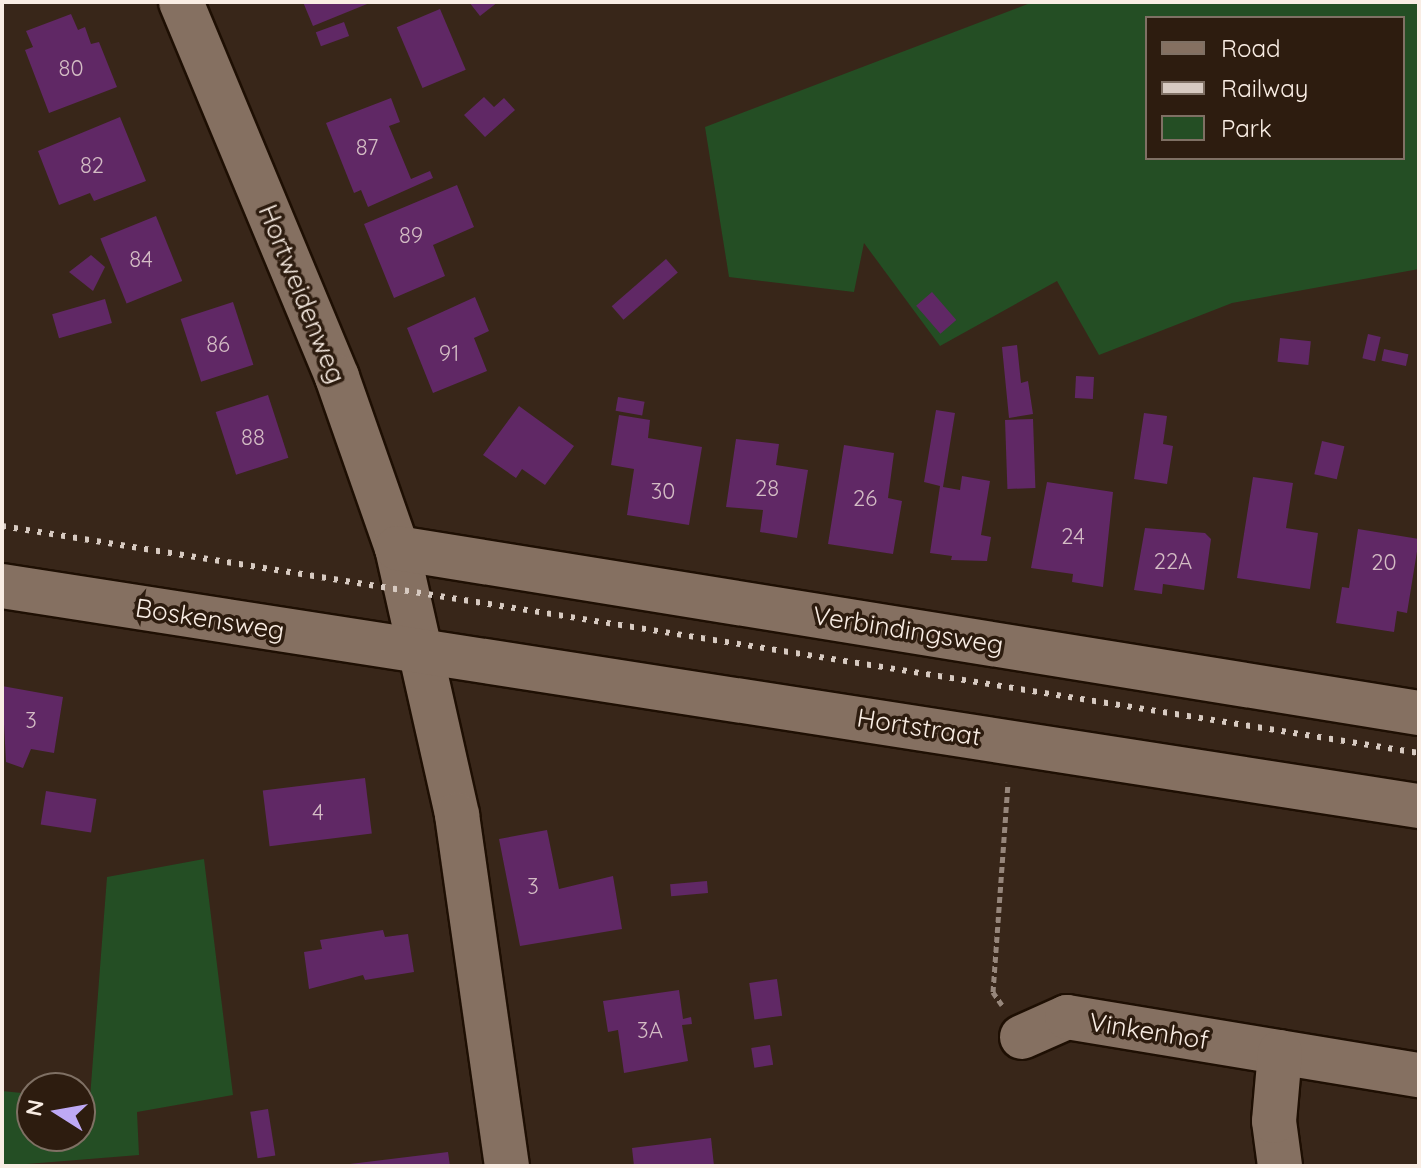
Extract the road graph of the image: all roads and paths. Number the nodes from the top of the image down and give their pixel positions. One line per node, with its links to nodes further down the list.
1 (181, 2): 2 (street, Hortweidenweg)
2 (397, 548): 4 (street, Hortweidenweg); 6 (street, Verbindingsweg)
3 (2, 586): 4 (street, Boskensweg)
4 (419, 648): 5 (street); 8 (street, Hortstraat)
5 (429, 693): 7 (street); 12 (street)
6 (1419, 713)
7 (1010, 762): 9 (path)
8 (1419, 806)
9 (1022, 1037): 10 (street, Vinkenhof)
10 (1280, 1052): 11 (street, Vinkenhof); 13 (street)
11 (1419, 1075)
12 (507, 1166)
13 (1280, 1166)

